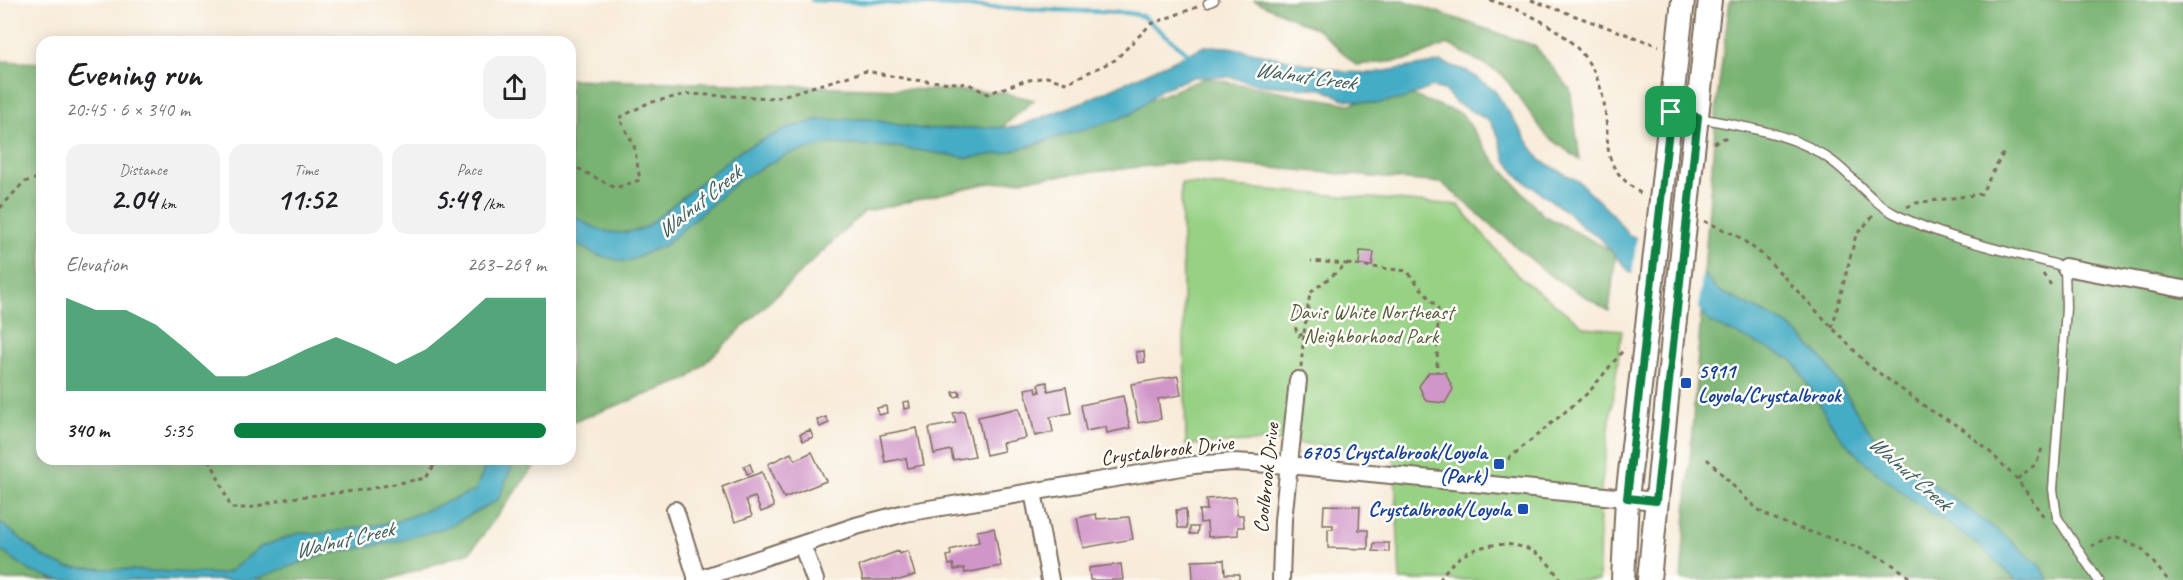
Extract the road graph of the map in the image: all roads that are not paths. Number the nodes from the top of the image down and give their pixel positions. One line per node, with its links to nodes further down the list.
1 (1683, 0): 3 (main road)
2 (1710, 0): 4 (main road)
3 (1671, 112): 4 (main road); 10 (main road, bridge)
4 (1698, 117): 5 (lane); 11 (main road, bridge)
5 (2065, 267): 6 (street); 20 (lane)
6 (2183, 289)
7 (1299, 380): 8 (street, Coolbrook Drive)
8 (1289, 465): 9 (street, Crystalbrook Drive); 10 (street, Crystalbrook Drive); 17 (street, Coolbrook Drive)
9 (1033, 492): 13 (street, Crystalbrook Drive); 16 (street)
10 (1627, 498): 11 (street, Crystalbrook Drive); 18 (main road)
11 (1656, 501): 19 (main road)
12 (675, 510): 14 (street)
13 (802, 545): 14 (street, Crystalbrook Drive); 15 (street)
14 (696, 580)
15 (815, 580)
16 (1050, 580)
17 (1281, 580)
18 (1623, 580)
19 (1649, 580)
20 (2098, 580)

